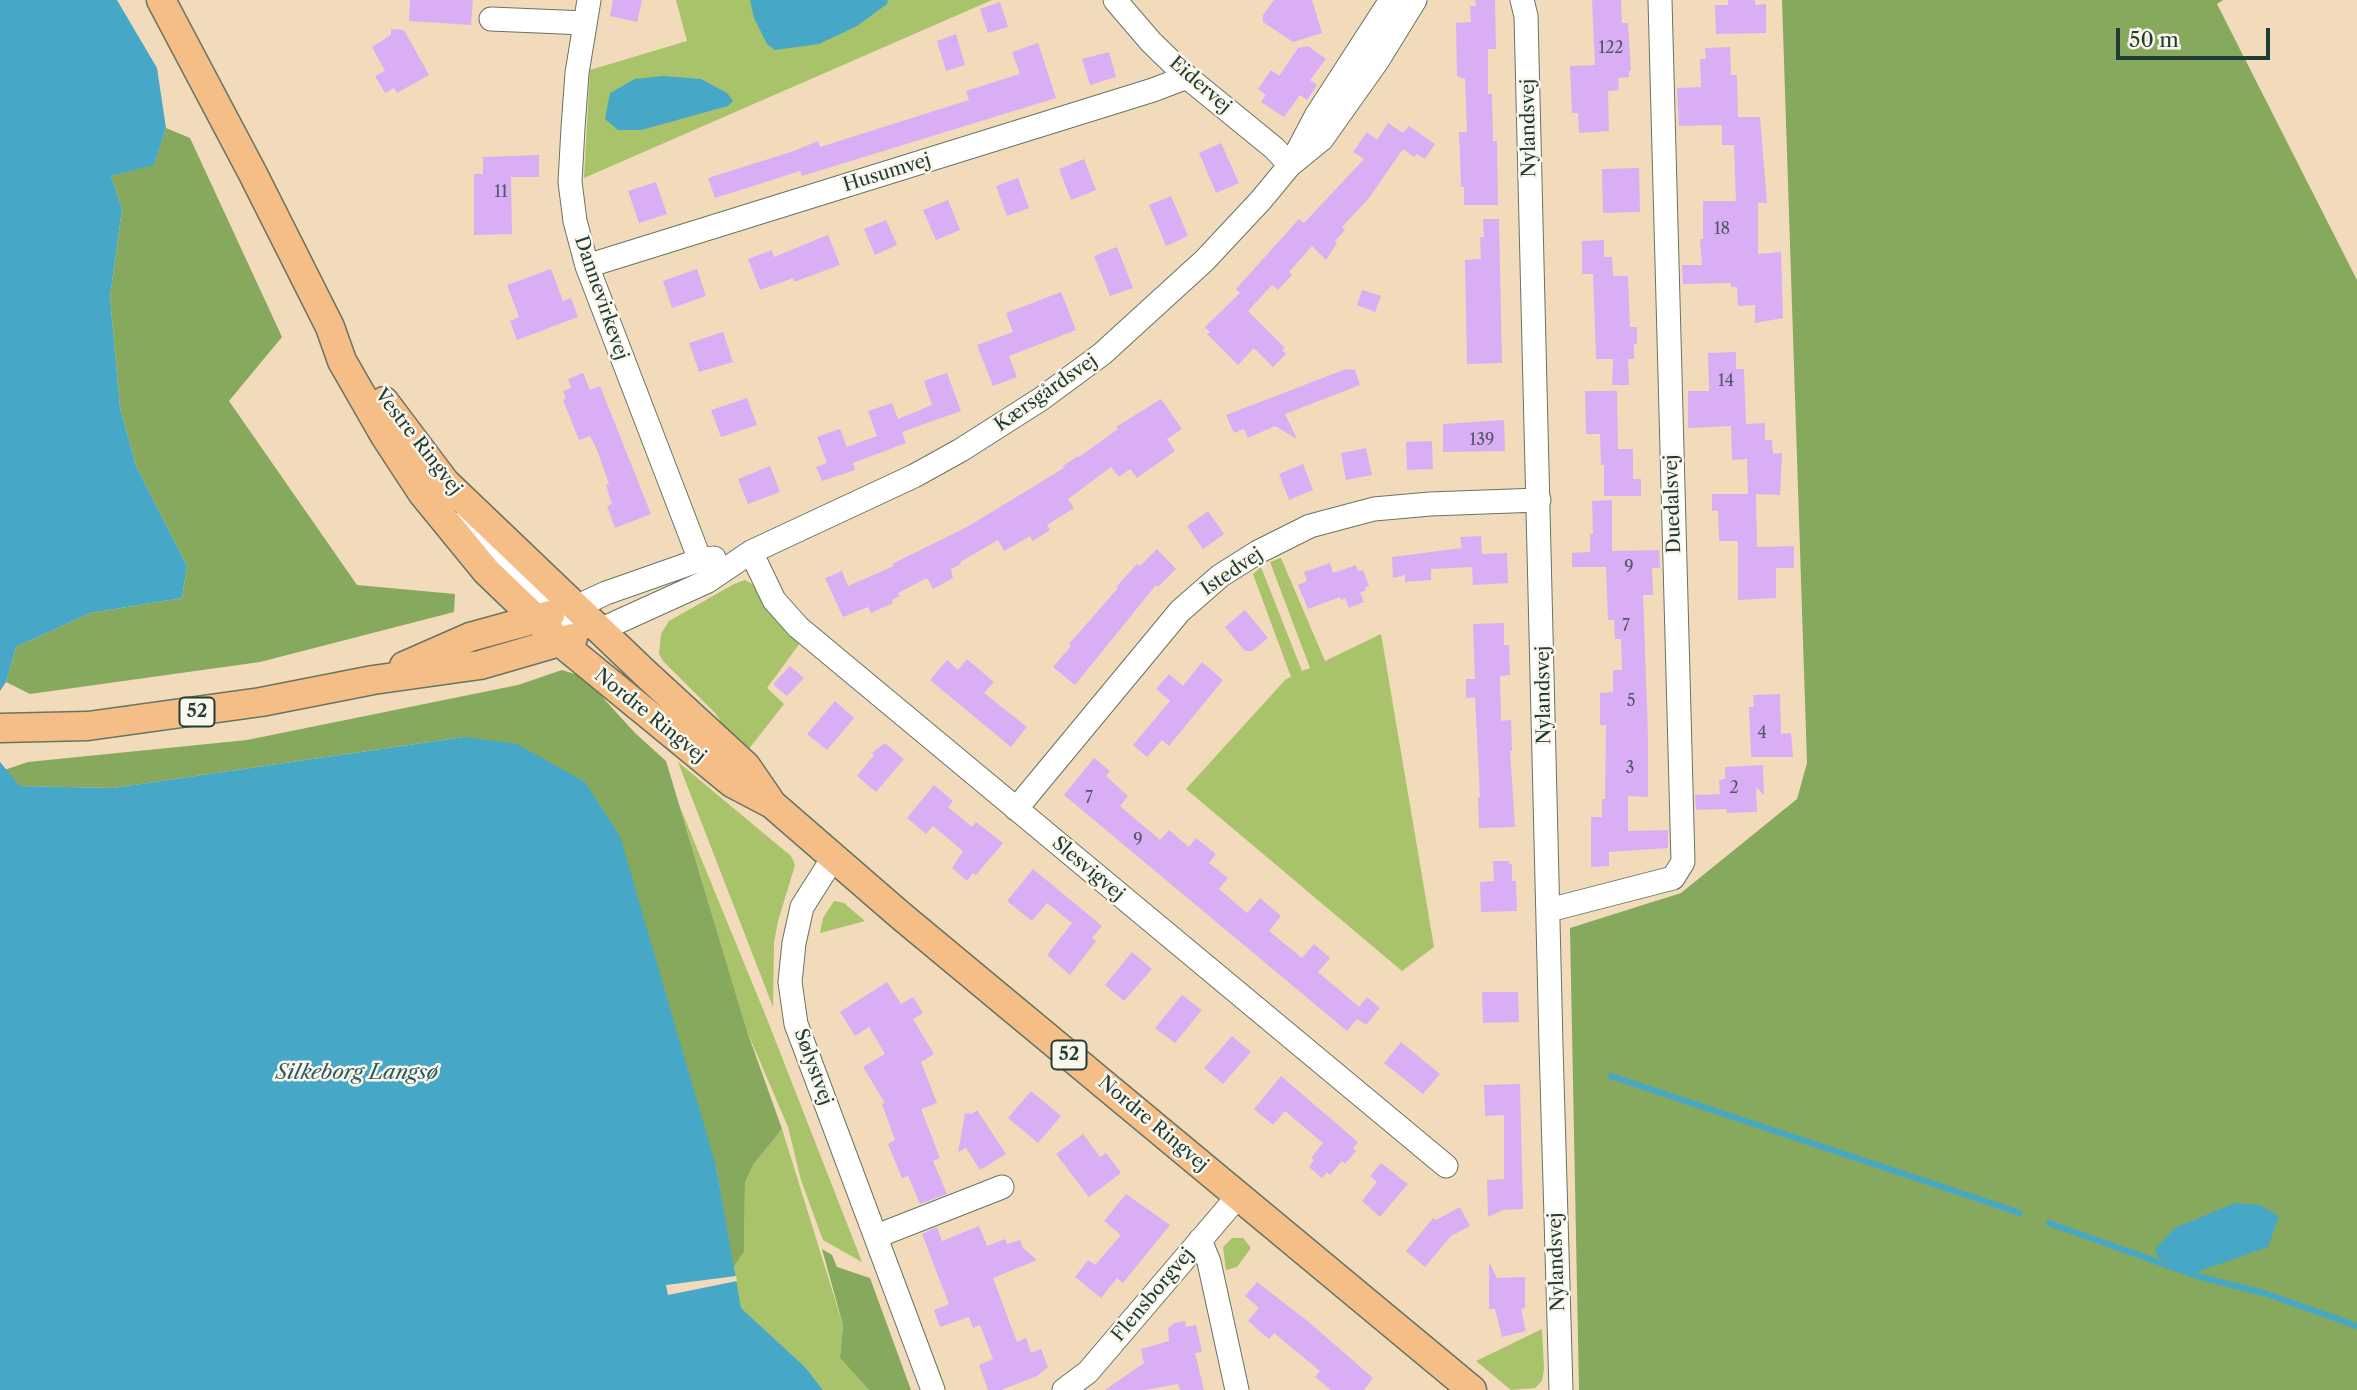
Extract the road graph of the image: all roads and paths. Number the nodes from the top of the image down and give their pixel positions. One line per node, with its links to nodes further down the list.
1 (161, 0): 13 (main road, Vestre Ringvej)
2 (589, 0): 9 (street, Dannevirkevej)
3 (1115, 0): 10 (street, Eidervej)
4 (1391, 0): 11 (street, Kærsgårdsvej)
5 (1415, 0): 11 (street, Kærsgårdsvej)
6 (1522, 0): 14 (street, Nylandsvej)
7 (1660, 0): 24 (street, Duedalsvej)
8 (491, 19): 9 (street)
9 (584, 23): 12 (street, Dannevirkevej)
10 (1187, 76): 11 (street, Eidervej); 12 (street, Husumvej)
11 (1290, 165): 15 (street, Kærsgårdsvej)
12 (587, 266): 16 (street, Dannevirkevej)
13 (330, 327): 17 (main road, Vestre Ringvej); 17 (main road, Vestre Ringvej)
14 (1539, 500): 22 (street, Istedvej); 24 (street, Nylandsvej)
15 (751, 552): 16 (street, Kærsgårdsvej); 18 (street, Kærsgårdsvej); 22 (street, Slesvigvej)
16 (700, 560): 17 (street, Kærsgårdsvej)
17 (555, 614): 18 (main road, Nordre Ringvej / 52); 18 (main road, Nordre Ringvej / 52); 19 (main road, 52)
18 (581, 635): 19 (main road, 52); 21 (main road, Nordre Ringvej / 52); 21 (main road, Nordre Ringvej / 52)
19 (373, 680): 20 (main road, 52)
20 (9, 728)
21 (772, 804): 23 (main road, Nordre Ringvej / 52)
22 (1016, 809): 25 (street, Slesvigvej)
23 (833, 858): 27 (main road, Nordre Ringvej / 52); 28 (street, Sølystvej)
24 (1549, 910): 34 (street, Nylandsvej)
25 (1447, 1166)
26 (1002, 1187): 28 (street)
27 (1239, 1195): 29 (street, Flensborgvej); 33 (main road, Nordre Ringvej / 52)
28 (877, 1236): 30 (street, Sølystvej)
29 (1200, 1240): 31 (street, Flensborgvej); 32 (street)
30 (933, 1390)
31 (1065, 1390)
32 (1237, 1390)
33 (1472, 1390)
34 (1561, 1390)

